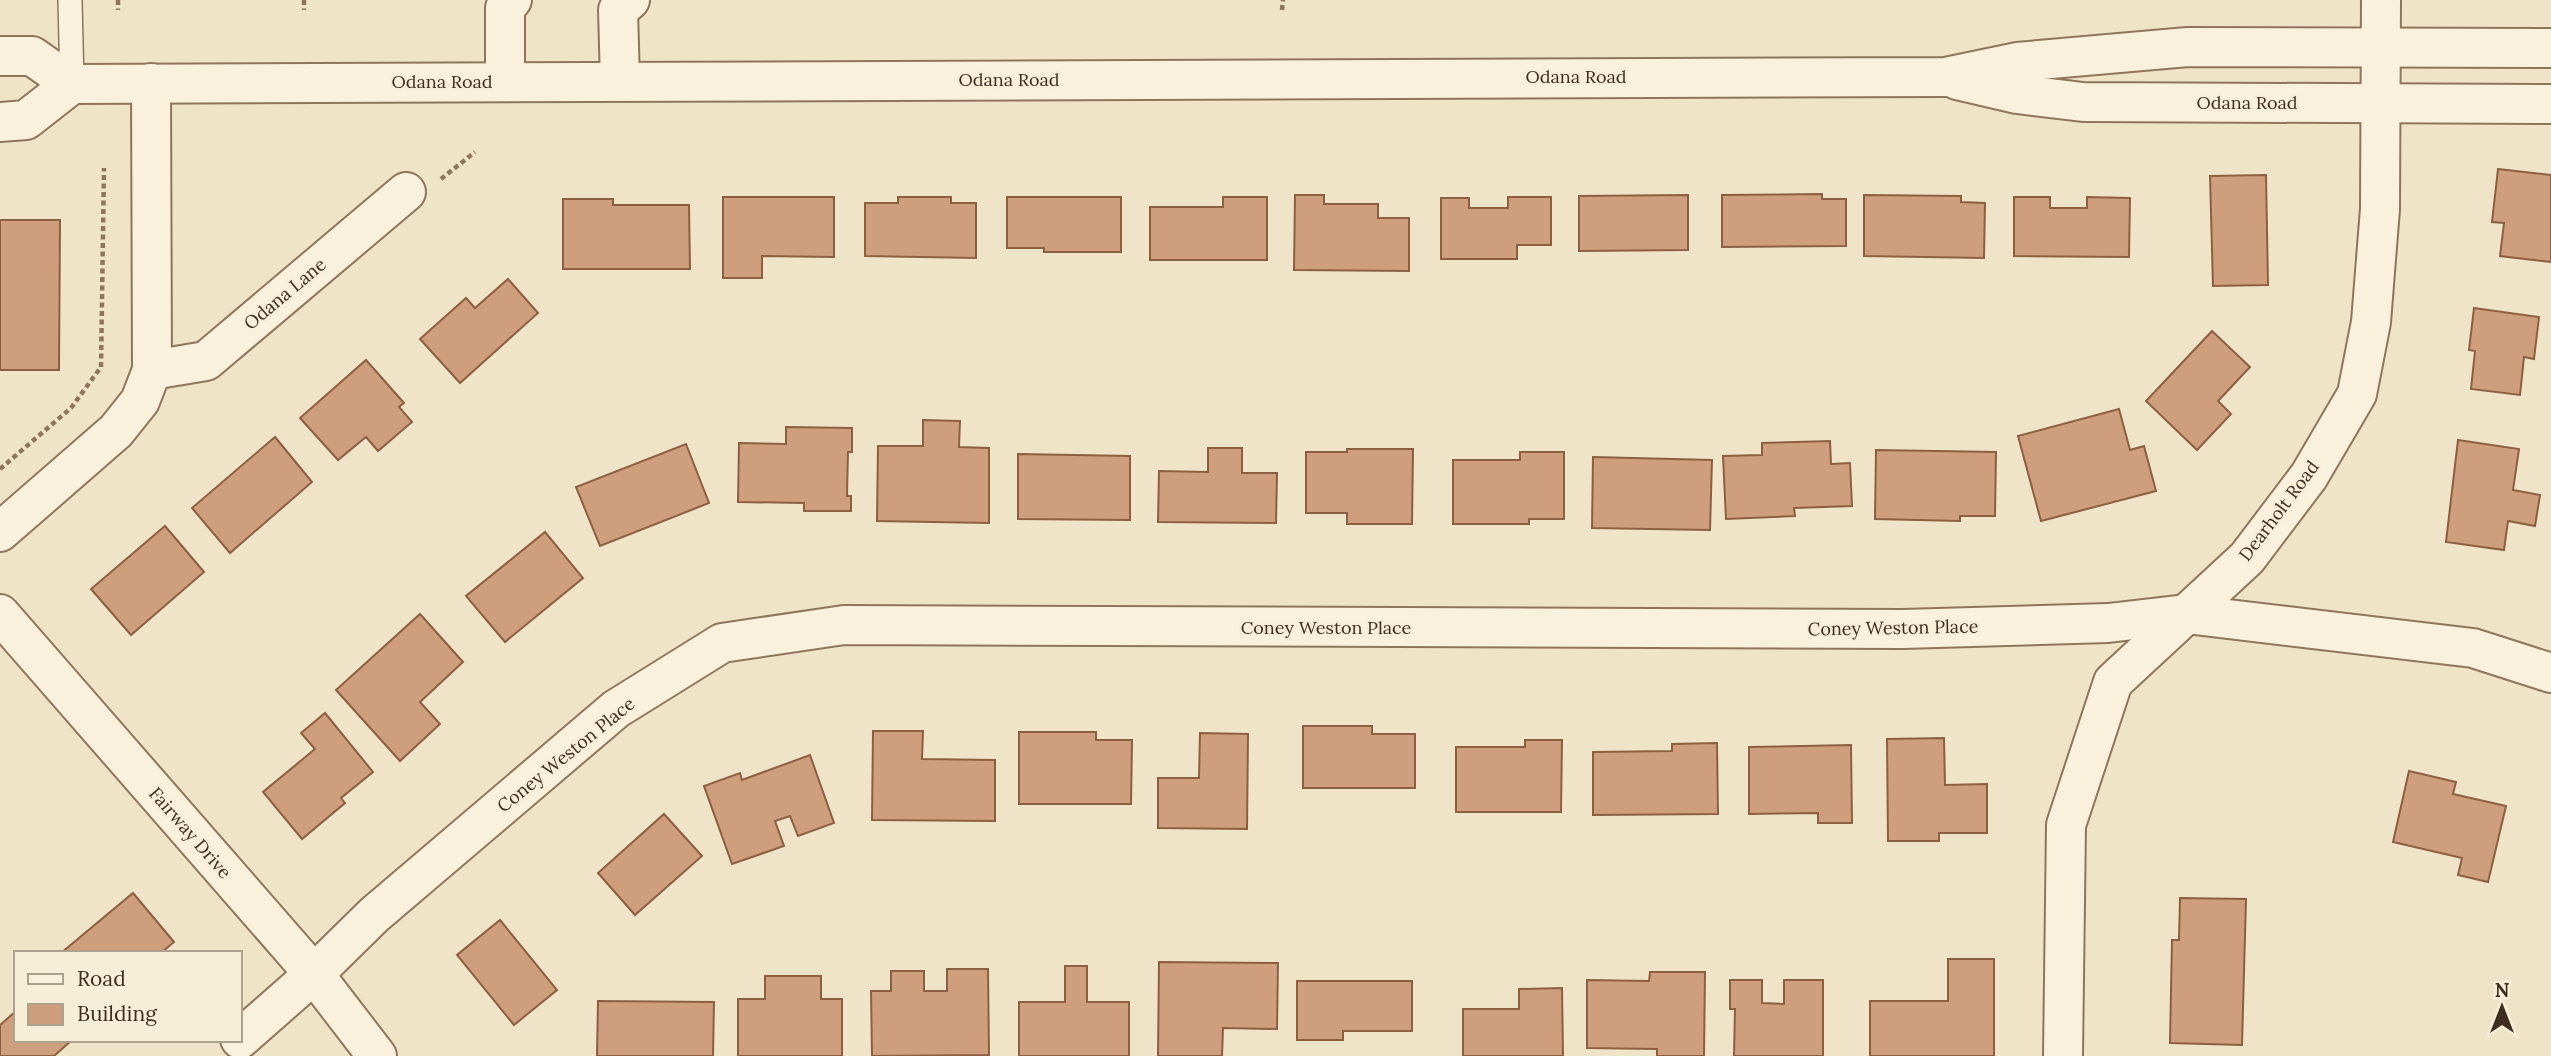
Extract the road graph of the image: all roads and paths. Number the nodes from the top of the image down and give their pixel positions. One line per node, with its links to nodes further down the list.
1 (70, 0): 18 (lane)
2 (118, 0): 8 (path)
3 (304, 0): 9 (path)
4 (512, 0): 16 (street)
5 (630, 0): 15 (street)
6 (1283, 0): 10 (path)
7 (2381, 0): 12 (street, Dearholt Road)
8 (118, 10)
9 (304, 10)
10 (1282, 10)
11 (2551, 48): 12 (street, Odana Road)
12 (2380, 49): 14 (street, Odana Road); 19 (street, Dearholt Road)
13 (0, 56): 18 (street)
14 (1945, 77): 15 (street, Odana Road); 19 (street, Odana Road)
15 (620, 81): 16 (street, Odana Road)
16 (505, 82): 17 (street, Odana Road)
17 (151, 83): 18 (street, Odana Road); 24 (street)
18 (72, 84): 21 (street)
19 (2380, 104): 20 (street, Odana Road); 28 (street, Dearholt Road)
20 (2551, 104)
21 (0, 122)
22 (104, 168): 25 (path)
23 (406, 192): 24 (street, Odana Lane)
24 (152, 370): 26 (street)
25 (0, 469)
26 (0, 532)
27 (0, 614): 30 (street, Fairway Drive)
28 (2186, 614): 29 (street, Coney Weston Place); 30 (street, Coney Weston Place); 35 (street, Dearholt Road)
29 (2551, 673)
30 (314, 974): 31 (street, Coney Weston Place); 34 (street, Fairway Drive)
31 (242, 1037)
32 (237, 1042): 33 (street, Coney Weston Place)
33 (221, 1056)
34 (377, 1056)
35 (2063, 1056)

